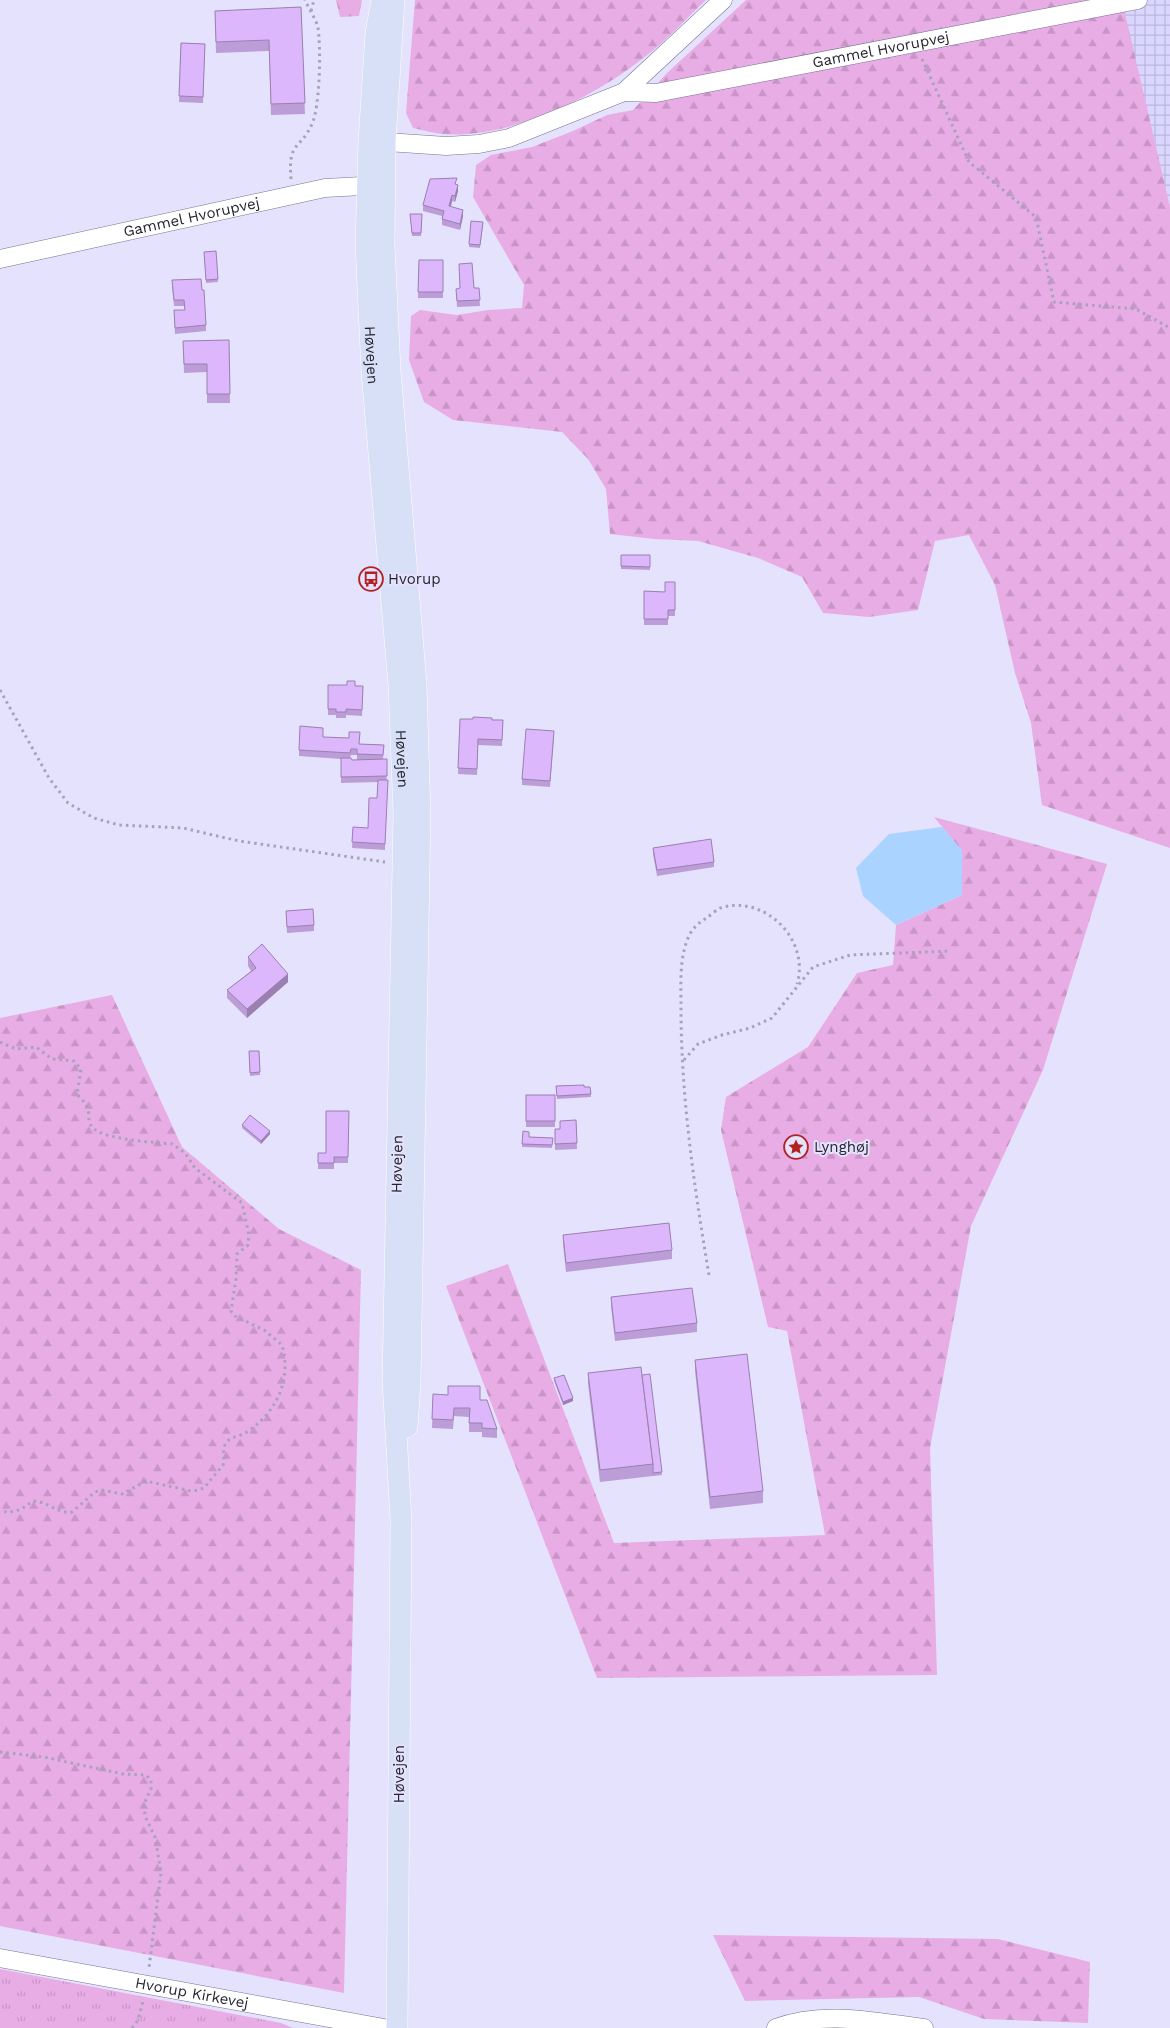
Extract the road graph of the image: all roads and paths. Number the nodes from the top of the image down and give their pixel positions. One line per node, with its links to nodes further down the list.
1 (306, 0): 7 (path)
2 (314, 0): 7 (path)
3 (382, 0): 10 (main road, Høvejen)
4 (394, 0): 10 (main road, Høvejen)
5 (723, 0): 9 (street, Gammel Hvorupvej)
6 (1138, 0): 8 (street, Gammel Hvorupvej)
7 (311, 11): 12 (path)
8 (915, 43): 9 (street, Gammel Hvorupvej); 14 (path)
9 (624, 92): 10 (street, Gammel Hvorupvej)
10 (377, 141): 11 (main road, Høvejen)
11 (375, 185): 12 (street, Gammel Hvorupvej); 16 (main road, Høvejen); 23 (main road, Høvejen)
12 (292, 195): 13 (street, Gammel Hvorupvej)
13 (0, 259)
14 (1170, 328)
15 (0, 690): 16 (path)
16 (403, 864): 23 (main road, Høvejen)
17 (951, 951): 18 (path)
18 (797, 984): 20 (path); 20 (path)
19 (0, 1042): 22 (path)
20 (683, 1061): 21 (path)
21 (709, 1275)
22 (0, 1511)
23 (401, 1520): 30 (main road, Høvejen)
24 (0, 1752): 26 (path)
25 (0, 1958): 26 (street, Hvorup Kirkevej)
26 (146, 1986): 28 (path); 29 (street, Hvorup Kirkevej)
27 (894, 2026): 31 (street); 32 (street)
28 (132, 2028)
29 (384, 2028)
30 (397, 2028)
31 (776, 2028)
32 (924, 2028)

